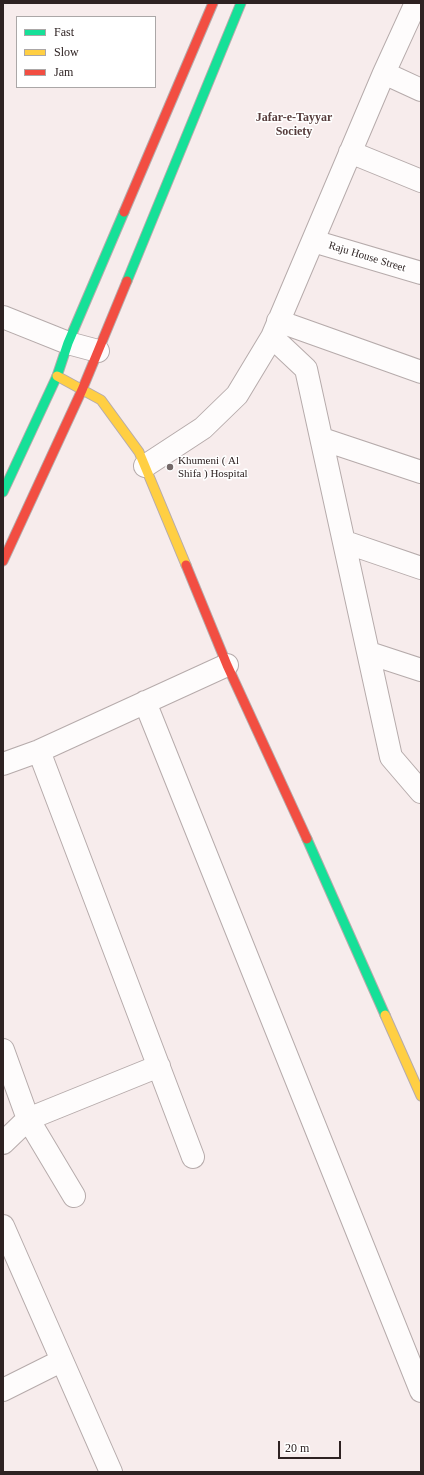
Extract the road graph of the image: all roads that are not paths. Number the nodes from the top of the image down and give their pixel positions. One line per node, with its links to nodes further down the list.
1 (213, 3): 12 (main road)
2 (241, 3): 13 (main road)
3 (416, 3): 4 (street)
4 (384, 73): 5 (street); 6 (street)
5 (421, 90)
6 (350, 152): 7 (street); 8 (street)
7 (421, 182)
8 (313, 241): 9 (street, Raju House Street); 11 (street)
9 (421, 273)
10 (3, 317): 12 (street)
11 (275, 329): 14 (street); 17 (street); 18 (street)
12 (68, 343): 13 (street); 15 (main road)
13 (98, 351): 16 (main road)
14 (421, 372)
15 (57, 376): 16 (main road); 20 (main road)
16 (82, 390): 18 (main road); 22 (main road)
17 (322, 439): 19 (street); 21 (street)
18 (145, 466): 25 (main road)
19 (421, 472)
20 (3, 492)
21 (345, 542): 23 (street); 24 (street)
22 (3, 561)
23 (421, 568)
24 (369, 653): 26 (street); 30 (street)
25 (227, 665): 27 (street); 33 (main road)
26 (421, 670)
27 (145, 702): 28 (street); 41 (street)
28 (39, 750): 29 (street); 32 (street)
29 (3, 764)
30 (421, 792)
31 (3, 1050): 34 (street)
32 (159, 1066): 34 (street); 36 (street)
33 (421, 1096)
34 (28, 1119): 35 (street); 37 (street)
35 (3, 1143)
36 (193, 1157)
37 (74, 1196)
38 (3, 1226): 39 (street)
39 (61, 1361): 40 (street); 42 (street)
40 (3, 1390)
41 (421, 1391)
42 (111, 1472)

